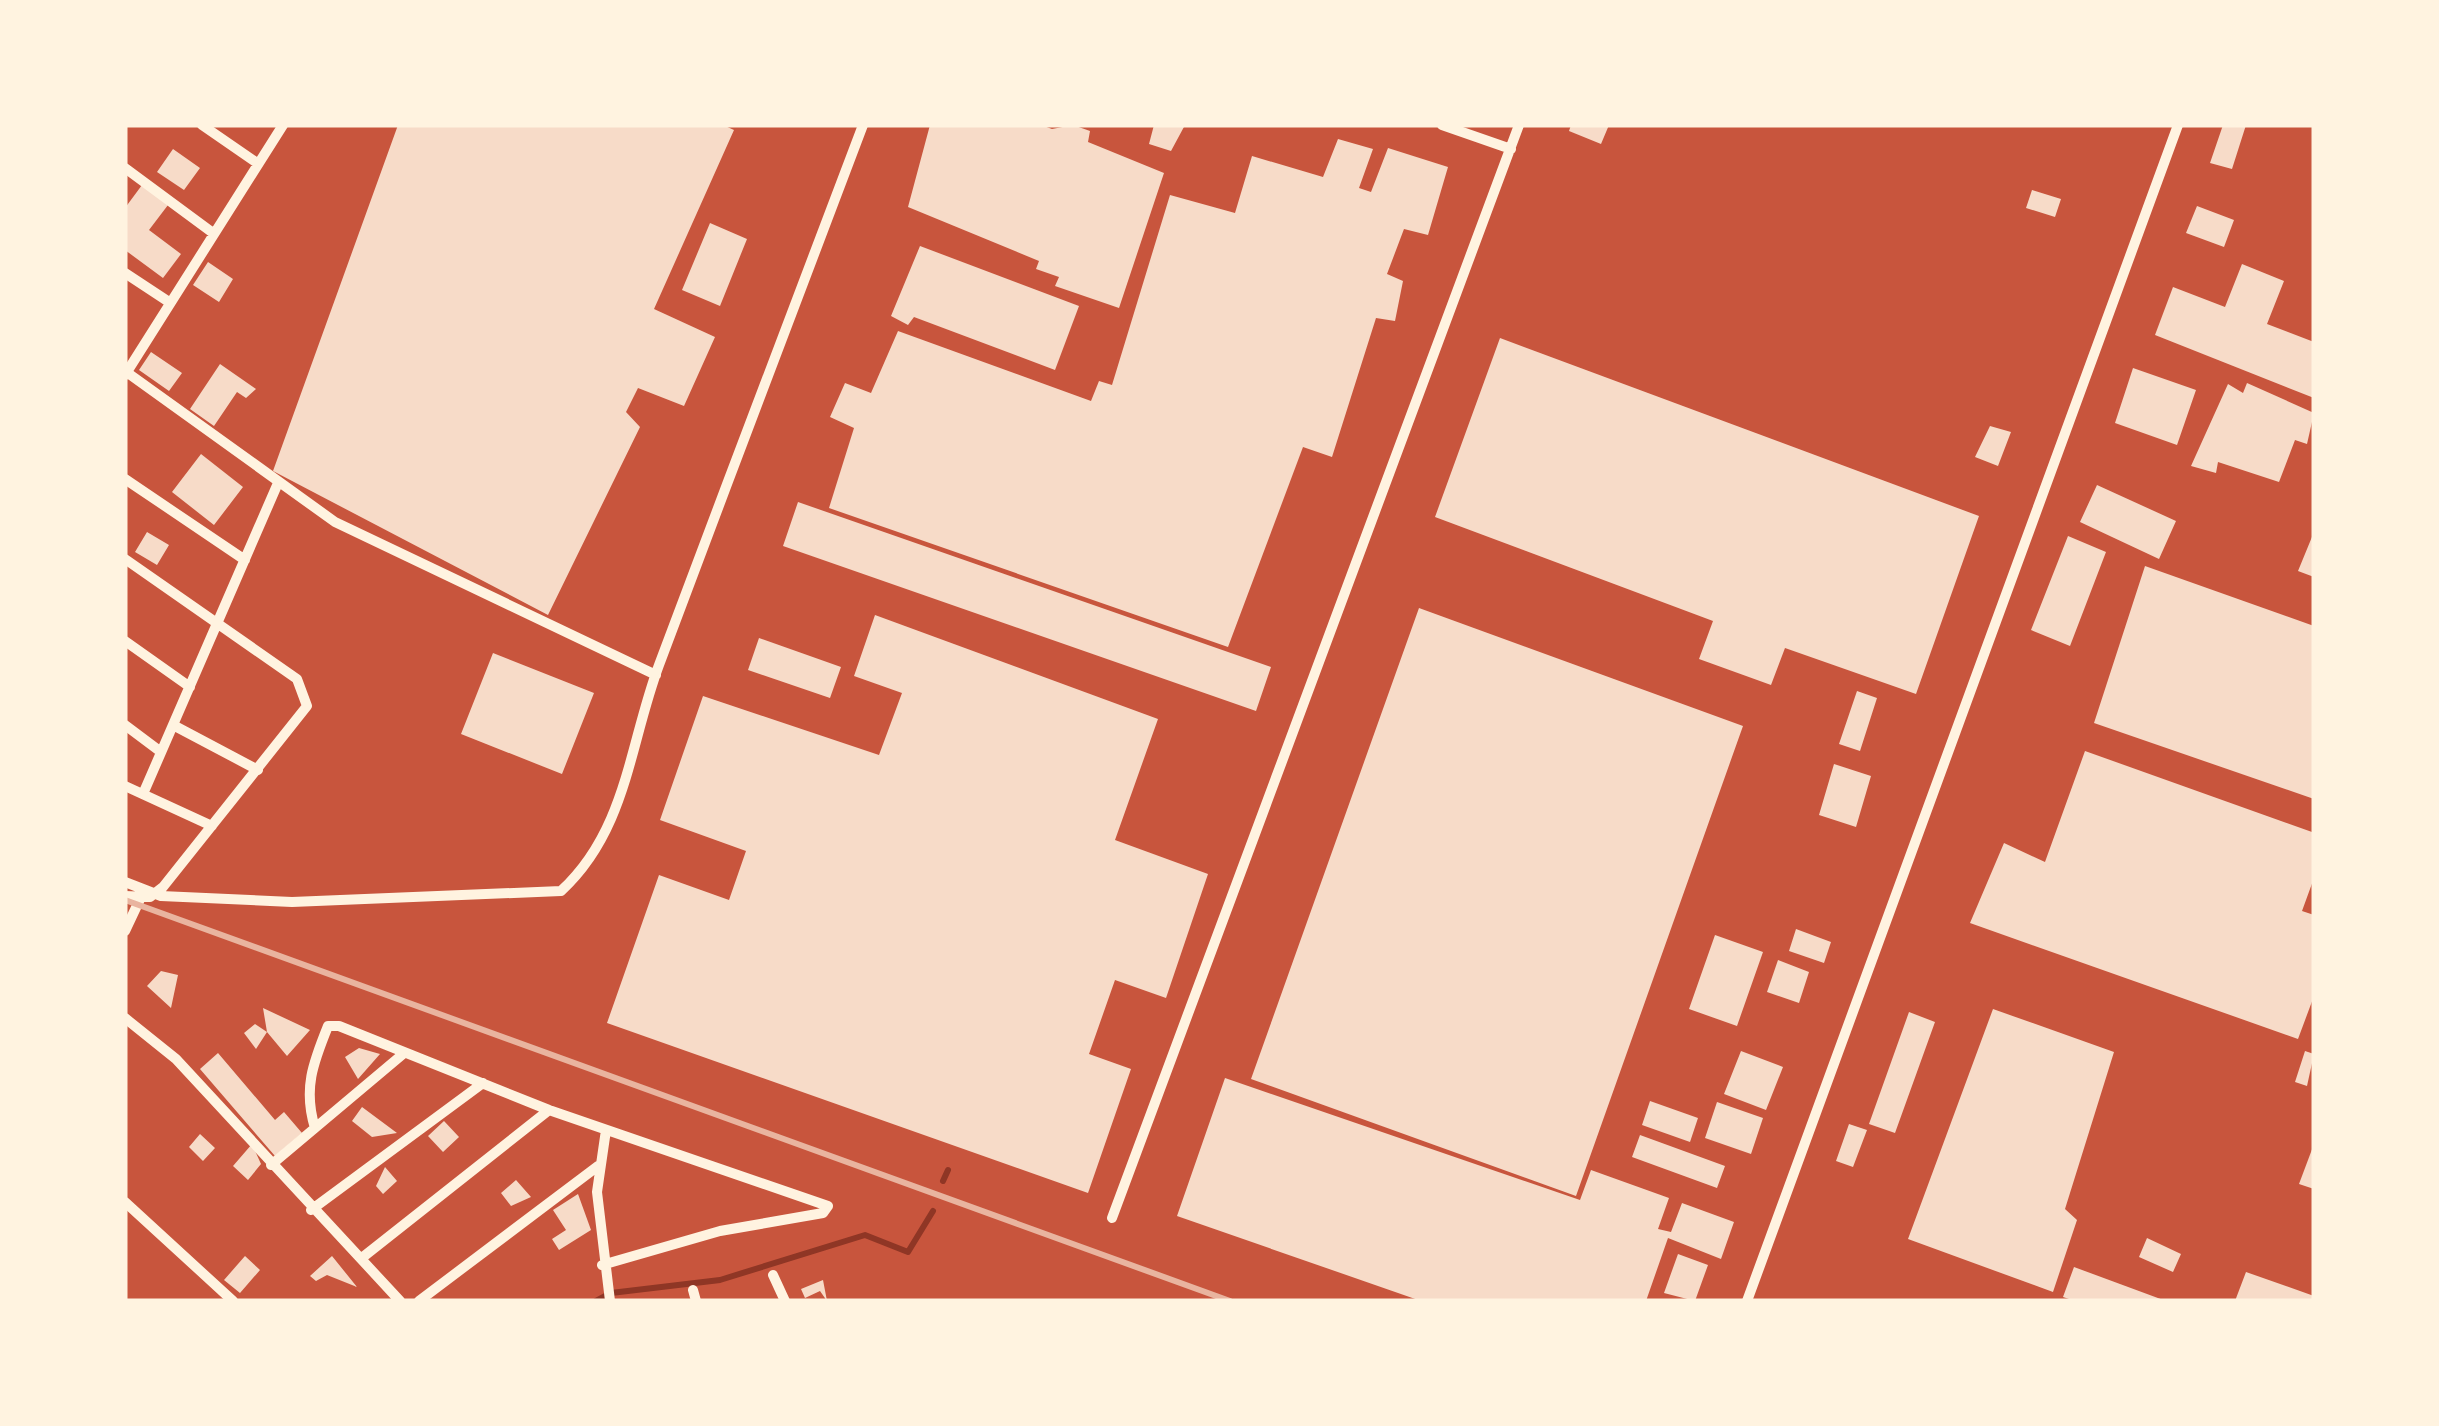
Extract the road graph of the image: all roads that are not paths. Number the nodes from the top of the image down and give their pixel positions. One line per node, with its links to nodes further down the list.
1 (202, 125): 8 (street)
2 (283, 125): 8 (street)
3 (863, 125): 20 (street)
4 (1442, 125): 7 (street)
5 (1519, 125): 7 (street)
6 (2178, 125): 53 (street)
7 (1510, 149): 44 (street)
8 (257, 164): 10 (street)
9 (125, 168): 10 (street)
10 (213, 232): 12 (street)
11 (125, 273): 12 (street)
12 (169, 302): 13 (street)
13 (126, 373): 15 (street)
14 (125, 479): 17 (street)
15 (278, 483): 17 (street); 20 (street)
16 (125, 559): 18 (street)
17 (246, 560): 18 (street)
18 (217, 624): 21 (street); 25 (street)
19 (125, 641): 21 (street)
20 (656, 675): 30 (street)
21 (190, 687): 23 (street)
22 (125, 726): 24 (street)
23 (172, 726): 24 (street); 25 (street)
24 (161, 752): 27 (street)
25 (258, 770): 28 (street)
26 (125, 786): 27 (street)
27 (143, 794): 28 (street)
28 (212, 826): 30 (street)
29 (125, 882): 30 (street)
30 (156, 894): 32 (street)
31 (125, 896): 32 (street)
32 (141, 896): 33 (street)
33 (125, 931)
34 (125, 1018): 40 (street)
35 (404, 1054): 36 (street); 38 (street); 38 (street)
36 (483, 1083): 37 (street); 43 (street)
37 (549, 1110): 39 (street); 45 (street)
38 (315, 1128): 40 (street)
39 (606, 1130): 41 (street); 46 (street)
40 (271, 1165): 43 (street)
41 (598, 1166): 46 (street); 50 (street)
42 (125, 1202): 48 (street)
43 (312, 1210): 45 (street)
44 (1112, 1218)
45 (363, 1257): 49 (street)
46 (602, 1265): 51 (street)
47 (774, 1275): 52 (street)
48 (233, 1301)
49 (400, 1301)
50 (419, 1301)
51 (610, 1301)
52 (785, 1301)
53 (1747, 1301)

